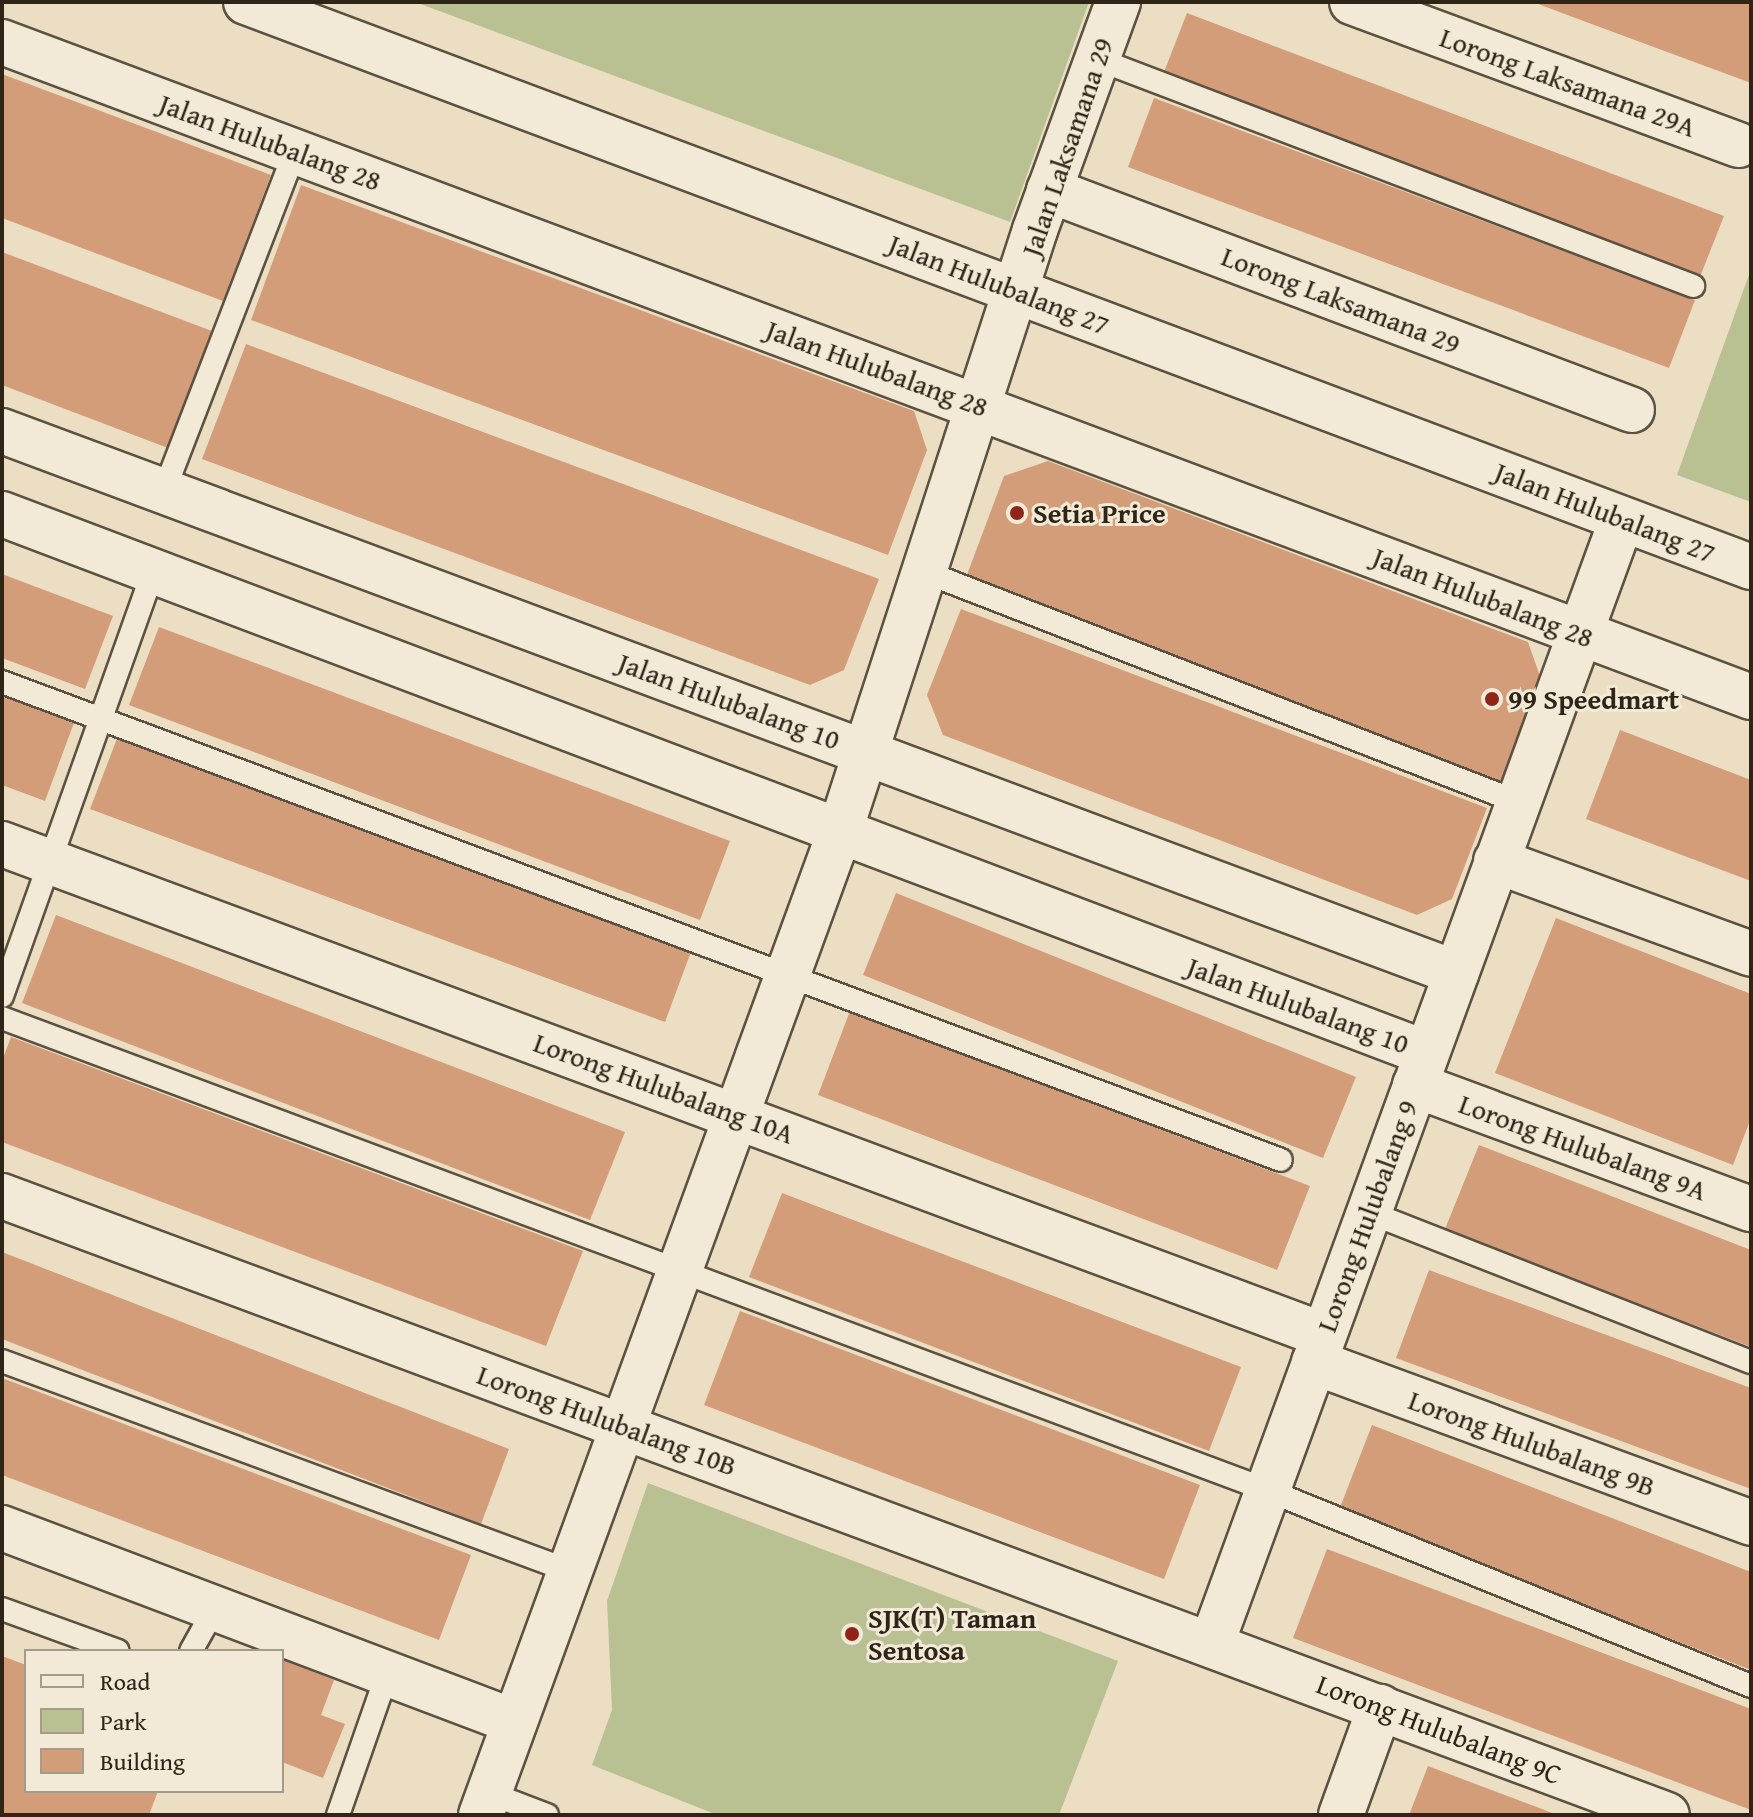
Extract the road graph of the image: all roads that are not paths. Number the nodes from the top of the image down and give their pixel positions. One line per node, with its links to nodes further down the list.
1 (246, 2): 10 (street, Jalan Hulubalang 27)
2 (1118, 2): 5 (street, Jalan Laksamana 29)
3 (1352, 2): 6 (street, Lorong Laksamana 29A)
4 (2, 42): 7 (street, Jalan Hulubalang 28)
5 (1097, 59): 8 (street, Jalan Laksamana 29); 9 (lane)
6 (1738, 145)
7 (295, 152): 11 (street, Jalan Hulubalang 28); 14 (lane)
8 (1049, 190): 10 (street, Jalan Laksamana 29); 12 (street, Lorong Laksamana 29)
9 (1693, 286)
10 (1018, 292): 11 (street, Jalan Laksamana 29); 16 (street, Jalan Hulubalang 27)
11 (980, 407): 19 (street, Jalan Laksamana 29); 20 (street, Jalan Hulubalang 28)
12 (1632, 410)
13 (2, 431): 14 (street, Jalan Hulubalang 10)
14 (164, 491): 24 (street, Jalan Hulubalang 10)
15 (2, 514): 18 (street, Jalan Hulubalang 10)
16 (1622, 519): 17 (street, Jalan Hulubalang 27); 20 (street, Lorong Hulubalang 9)
17 (1751, 567)
18 (153, 572): 23 (lane); 26 (street, Jalan Hulubalang 10)
19 (925, 572): 24 (street, Jalan Laksamana 29); 25 (lane)
20 (1580, 633): 22 (street, Jalan Hulubalang 28); 25 (street, Lorong Hulubalang 9)
21 (2, 682): 23 (lane)
22 (1751, 697)
23 (102, 717): 29 (lane); 31 (lane)
24 (866, 751): 26 (street, Jalan Laksamana 29); 32 (street, Jalan Hulubalang 10)
25 (1518, 802): 28 (street, Lorong Hulubalang 9)
26 (839, 834): 31 (street, Jalan Laksamana 29); 35 (street, Jalan Hulubalang 10)
27 (2, 844): 29 (street, Lorong Hulubalang 10A)
28 (1496, 861): 30 (street); 32 (street, Lorong Hulubalang 9)
29 (50, 862): 33 (lane); 36 (street, Lorong Hulubalang 10A)
30 (1751, 954)
31 (788, 972): 36 (street, Jalan Laksamana 29); 37 (lane)
32 (1456, 973): 35 (street, Lorong Hulubalang 9)
33 (2, 996)
34 (2, 1018): 41 (lane)
35 (1420, 1069): 39 (street, Lorong Hulubalang 9A); 40 (street, Lorong Hulubalang 9)
36 (737, 1114): 41 (street, Jalan Laksamana 29); 42 (street, Lorong Hulubalang 10A)
37 (1281, 1160)
38 (2, 1196): 45 (street, Lorong Hulubalang 10B)
39 (1751, 1209)
40 (1368, 1212): 42 (street, Lorong Hulubalang 9); 44 (lane)
41 (679, 1271): 45 (street, Jalan Laksamana 29); 46 (lane)
42 (1319, 1349): 46 (street, Lorong Hulubalang 9); 47 (street, Lorong Hulubalang 9B)
43 (2, 1361): 49 (lane)
44 (1751, 1362)
45 (623, 1426): 49 (street, Jalan Laksamana 29); 52 (street, Lorong Hulubalang 10B)
46 (1267, 1490): 52 (street, Lorong Hulubalang 9); 56 (lane)
47 (1751, 1523)
48 (2, 1528): 50 (street)
49 (570, 1571): 58 (street, Jalan Laksamana 29)
50 (215, 1608): 54 (lane); 55 (street)
51 (2, 1609): 53 (lane)
52 (1212, 1643): 57 (street, Lorong Hulubalang 9C)
53 (112, 1649)
54 (192, 1649)
55 (387, 1674): 58 (street); 60 (lane)
56 (1751, 1686)
57 (1380, 1707): 62 (street); 63 (street, Lorong Hulubalang 9C)
58 (515, 1722): 59 (street, Jalan Laksamana 29)
59 (488, 1808): 61 (lane)
60 (338, 1815)
61 (547, 1815)
62 (1341, 1815)
63 (1667, 1815)

